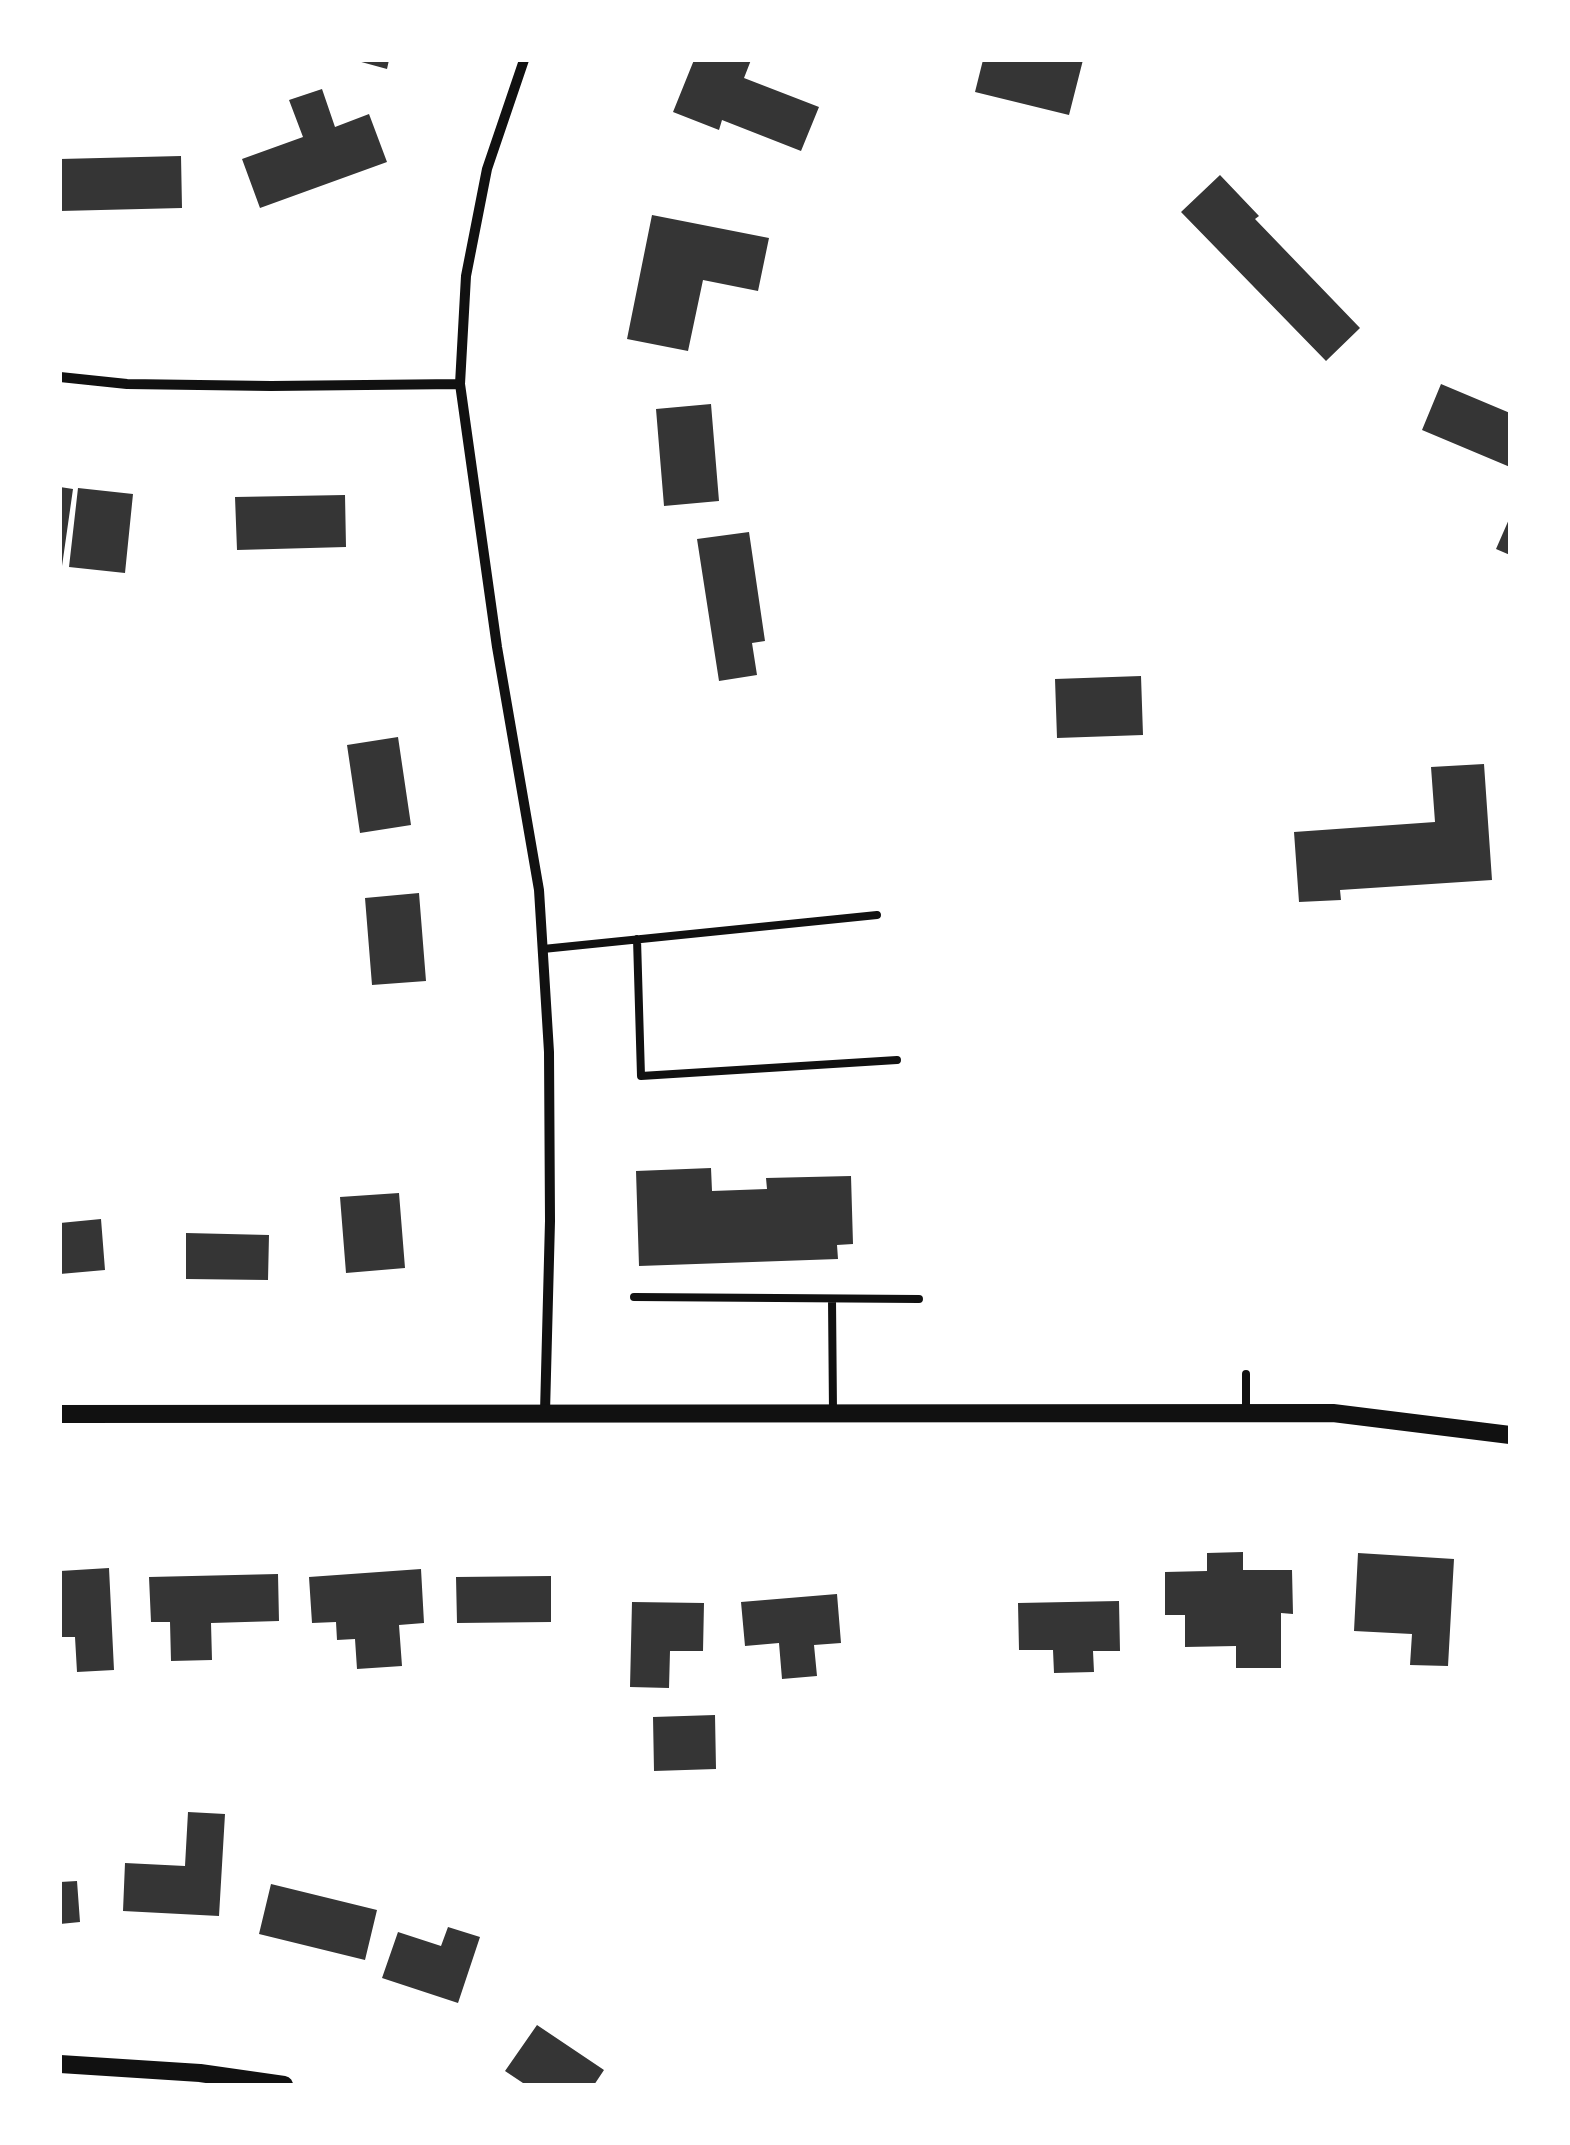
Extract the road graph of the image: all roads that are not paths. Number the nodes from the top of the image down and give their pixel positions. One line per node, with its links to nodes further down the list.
1 (524, 60): 3 (street)
2 (60, 377): 3 (street)
3 (460, 384): 6 (street)
4 (877, 915): 5 (lane)
5 (637, 939): 6 (lane); 7 (lane)
6 (543, 949): 12 (street)
7 (898, 1060)
8 (634, 1296): 9 (lane)
9 (832, 1299): 10 (lane); 13 (lane)
10 (919, 1299)
11 (1246, 1374): 14 (lane)
12 (545, 1412): 13 (street); 15 (street)
13 (833, 1412): 14 (street)
14 (1246, 1412): 16 (street)
15 (60, 1414)
16 (1510, 1435)
17 (60, 2064): 18 (street)
18 (284, 2085)

